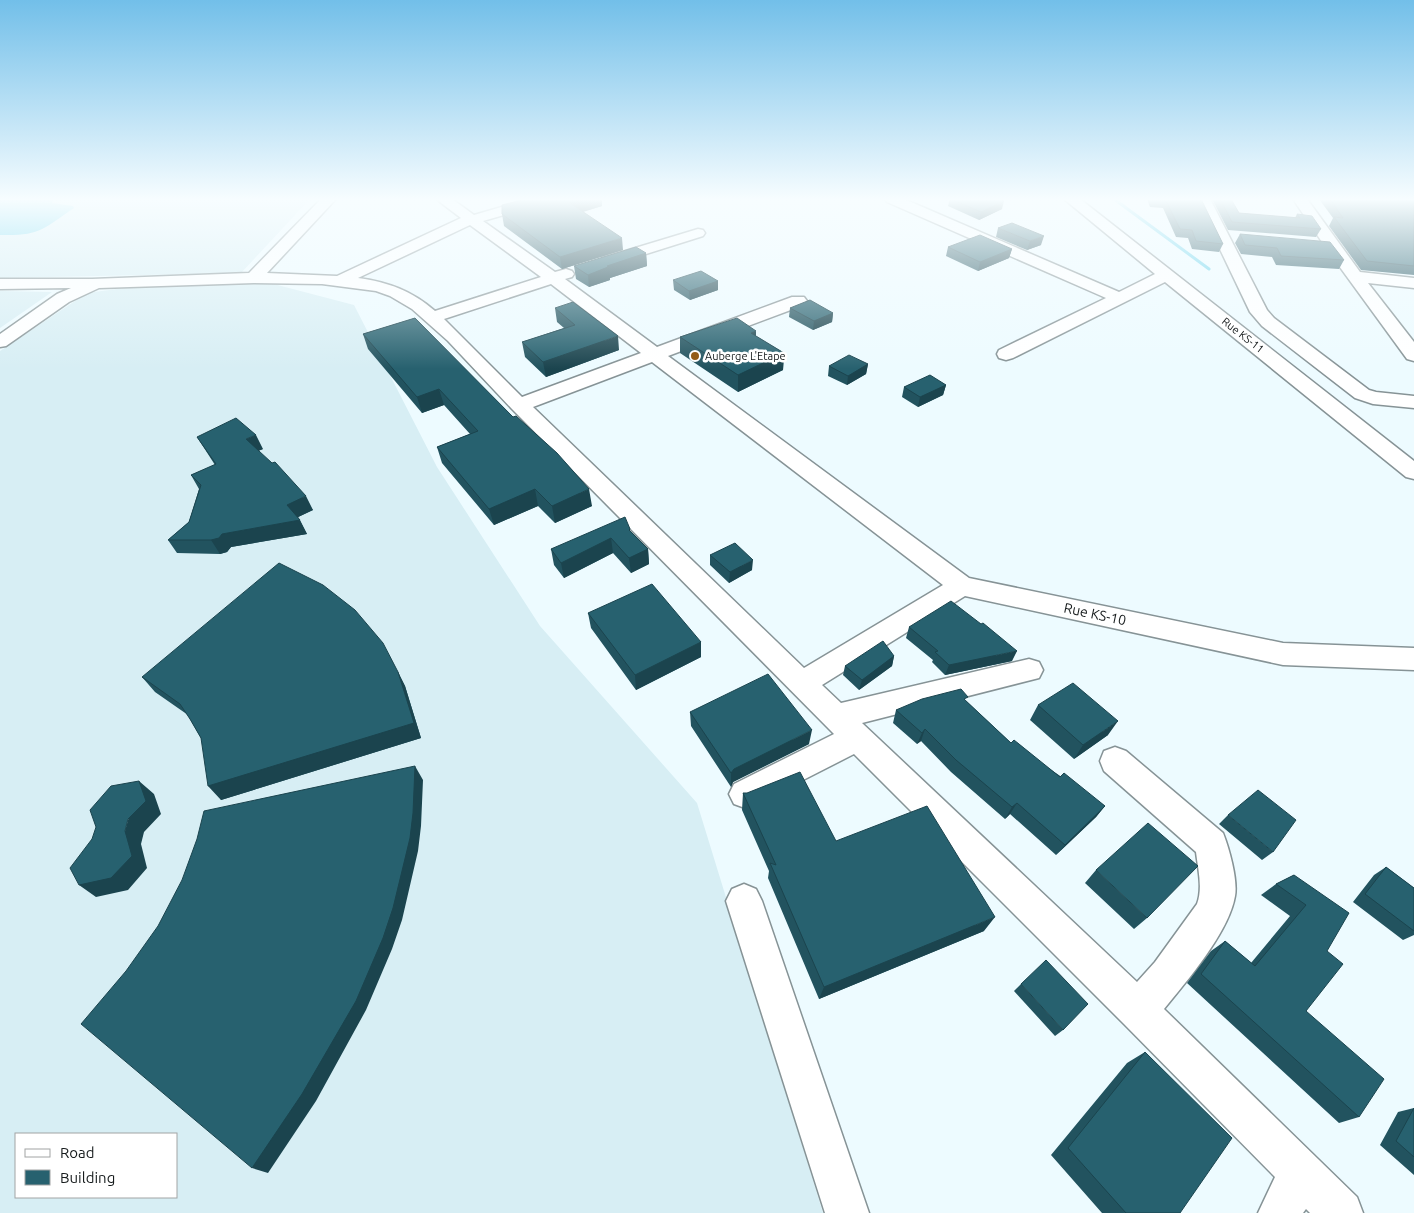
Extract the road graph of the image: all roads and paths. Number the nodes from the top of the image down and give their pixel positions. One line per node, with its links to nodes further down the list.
1 (276, 256): 11 (street)
2 (391, 256): 13 (street)
3 (521, 256): 12 (street)
4 (625, 256): 12 (street)
5 (1022, 256): 17 (street)
6 (1142, 256): 9 (street, Rue KS-11)
7 (1231, 256): 24 (street)
8 (1340, 256): 10 (street)
9 (1166, 275): 17 (street); 26 (street, Rue KS-11)
10 (1357, 277): 15 (street); 23 (street)
11 (254, 278): 13 (street); 14 (street)
12 (553, 278): 19 (street); 21 (street)
13 (342, 280): 19 (street)
14 (96, 283): 16 (street); 20 (street)
15 (1414, 283)
16 (0, 284)
17 (1119, 298): 22 (street)
18 (798, 301): 21 (street)
19 (432, 317): 25 (street)
20 (0, 342)
21 (654, 354): 25 (street); 27 (street)
22 (1006, 354)
23 (1414, 356)
24 (1414, 402)
25 (519, 405): 30 (street)
26 (1414, 472)
27 (962, 586): 28 (street, Rue KS-10); 30 (street)
28 (1414, 659)
29 (1029, 670): 31 (street)
30 (802, 683): 31 (street)
31 (847, 727): 33 (street); 35 (street)
32 (1115, 760): 35 (street)
33 (745, 794)
34 (744, 901): 37 (street)
35 (1138, 1010): 36 (street)
36 (1300, 1173): 38 (street); 39 (street)
37 (847, 1213)
38 (1280, 1213)
39 (1341, 1213)

